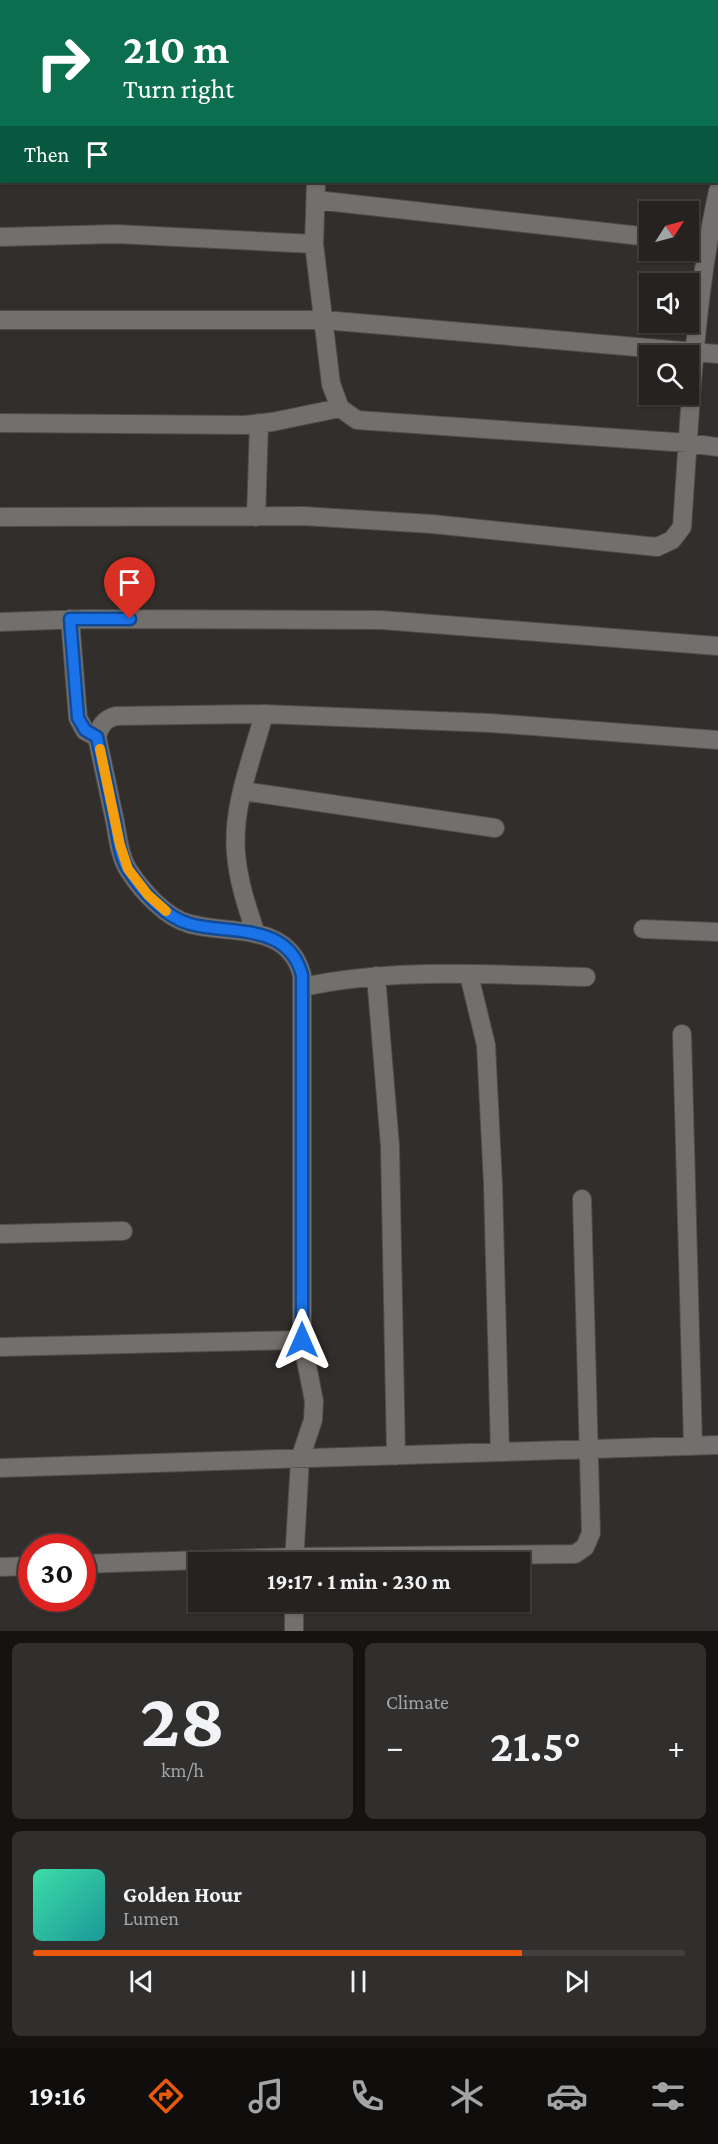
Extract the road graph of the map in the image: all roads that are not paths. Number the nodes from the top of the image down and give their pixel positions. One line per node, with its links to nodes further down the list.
1 (316, 191): 3 (street); 5 (street)
2 (718, 191): 6 (street)
3 (639, 235)
4 (0, 237): 5 (street)
5 (314, 244): 8 (street)
6 (704, 244): 9 (street)
7 (0, 320): 8 (street)
8 (324, 320): 10 (street); 14 (street)
9 (695, 345)
10 (639, 347)
11 (699, 352): 12 (street)
12 (718, 354)
13 (691, 405): 17 (street)
14 (340, 408): 16 (street); 17 (street)
15 (0, 423): 16 (street)
16 (259, 423): 19 (street)
17 (688, 443): 18 (street); 19 (street)
18 (718, 447)
19 (256, 516): 20 (street)
20 (0, 517)
21 (70, 619): 22 (street); 23 (street); 25 (street)
22 (0, 622)
23 (718, 646)
24 (264, 714): 25 (street); 26 (street); 27 (street)
25 (97, 737): 31 (street)
26 (718, 740)
27 (243, 791): 28 (street); 31 (street)
28 (495, 828)
29 (643, 929): 30 (street)
30 (718, 933)
31 (256, 934): 35 (street)
32 (469, 975): 33 (street); 34 (street); 45 (street)
33 (376, 976): 35 (street); 46 (street)
34 (586, 976)
35 (303, 987): 40 (street)
36 (682, 1034): 42 (street)
37 (582, 1199): 44 (street)
38 (123, 1231): 39 (street)
39 (0, 1234)
40 (302, 1340): 41 (street); 47 (street)
41 (0, 1347)
42 (693, 1445): 43 (street); 44 (street)
43 (718, 1445)
44 (588, 1449): 45 (street); 50 (street)
45 (500, 1452): 46 (street)
46 (396, 1456): 47 (street)
47 (300, 1459): 48 (street); 49 (street)
48 (0, 1468)
49 (294, 1552)
50 (530, 1555)
51 (188, 1562): 52 (street)
52 (96, 1564)
53 (18, 1566): 54 (street)
54 (0, 1567)
55 (294, 1612): 56 (street)
56 (294, 1631)

